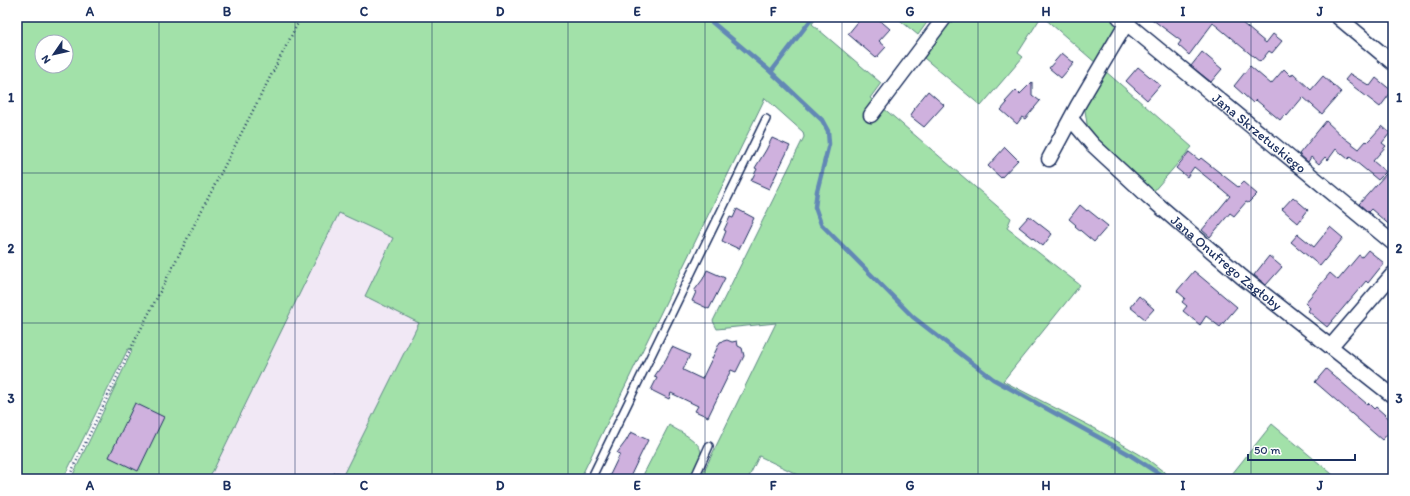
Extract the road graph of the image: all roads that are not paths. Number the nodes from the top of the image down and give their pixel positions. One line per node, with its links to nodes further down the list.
1 (945, 17): 5 (street)
2 (1338, 17): 4 (street)
3 (1125, 19): 7 (street, Jana Skrzetuskiego); 9 (street, Jana Skrzetuskiego)
4 (1393, 63)
5 (871, 115)
6 (766, 119): 14 (lane)
7 (1071, 119): 8 (street, Jana Skrzetuskiego); 11 (street, Jana Onufrego Zagłoby)
8 (1049, 159)
9 (1393, 243)
10 (1393, 274): 11 (street)
11 (1331, 346): 12 (street, Jana Onufrego Zagłoby)
12 (1393, 396)
13 (710, 446): 15 (lane)
14 (591, 479)
15 (694, 479)

